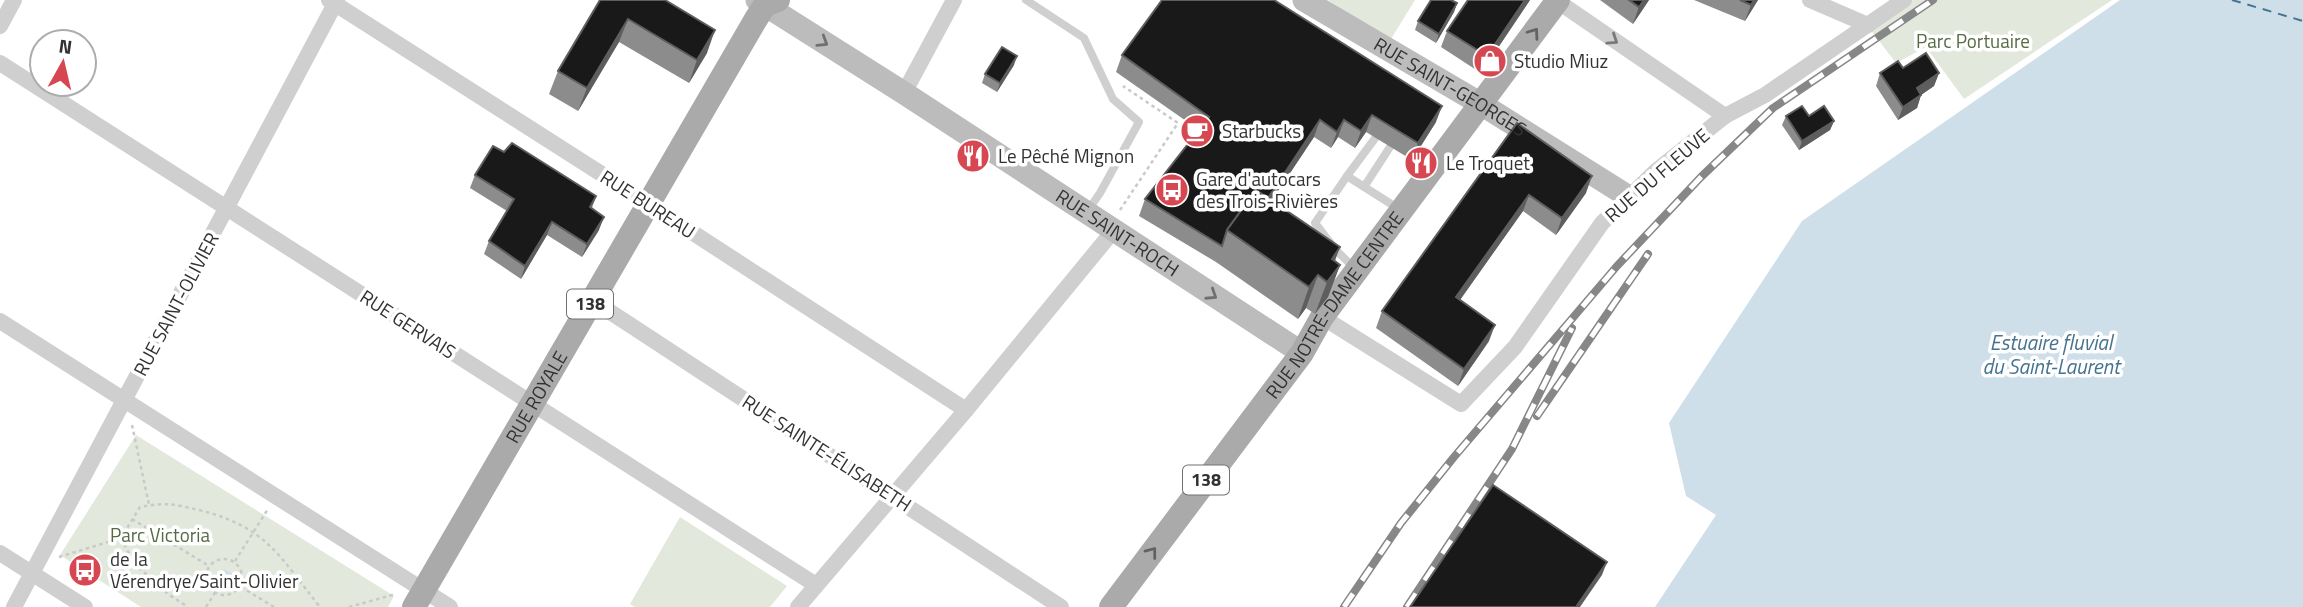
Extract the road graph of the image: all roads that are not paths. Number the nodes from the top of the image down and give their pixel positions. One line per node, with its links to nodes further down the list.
1 (14, 0): 11 (street)
2 (954, 0): 13 (street)
3 (1026, 0): 24 (lane)
4 (1306, 0): 14 (street, RUE SAINT-GEORGES)
5 (1810, 0): 10 (street)
6 (1904, 0): 10 (street, RUE DU FLEUVE)
7 (333, 1): 21 (street, RUE BUREAU); 22 (street, RUE SAINT-OLIVIER)
8 (767, 1): 13 (street, RUE SAINT-ROCH, one-way to 13); 21 (main road, RUE ROYALE / 138)
9 (1557, 1): 14 (main road, RUE NOTRE-DAME CENTRE / 138, one-way to 9); 15 (street, one-way to 15)
10 (1868, 25): 15 (street, RUE DU FLEUVE)
11 (0, 26)
12 (0, 63): 22 (street, RUE GERVAIS)
13 (904, 93): 24 (street, RUE SAINT-ROCH)
14 (1481, 104): 20 (street, RUE SAINT-GEORGES); 23 (main road, RUE NOTRE-DAME CENTRE / 138)
15 (1725, 116): 20 (street, RUE DU FLEUVE)
16 (1376, 138): 18 (lane)
17 (1390, 147): 19 (lane)
18 (1347, 176): 19 (lane); 26 (lane)
19 (1364, 187): 23 (lane)
20 (1629, 197): 28 (street, RUE DU FLEUVE)
21 (648, 203): 27 (main road, RUE ROYALE / 138); 33 (street, RUE BUREAU)
22 (226, 209): 31 (street, RUE SAINT-OLIVIER); 32 (street, RUE GERVAIS)
23 (1401, 211): 26 (main road, RUE NOTRE-DAME CENTRE / 138)
24 (1087, 212): 25 (street, RUE SAINT-ROCH)
25 (1117, 220): 30 (street, RUE SAINT-ROCH, one-way to 30); 33 (street)
26 (1357, 271): 28 (main road, RUE NOTRE-DAME CENTRE / 138)
27 (592, 300): 32 (main road, RUE ROYALE / 138); 34 (street, RUE SAINTE-ÉLISABETH)
28 (1322, 317): 30 (main road, RUE NOTRE-DAME CENTRE / 138)
29 (0, 321): 31 (street)
30 (1302, 353): 44 (main road, RUE NOTRE-DAME CENTRE / 138, one-way to 30)
31 (125, 401): 36 (street, RUE SAINT-OLIVIER); 38 (street)
32 (532, 404): 37 (street, RUE GERVAIS); 38 (main road, RUE ROYALE / 138)
33 (966, 410): 34 (street)
34 (893, 496): 37 (street); 43 (street, RUE SAINTE-ÉLISABETH)
35 (0, 553): 36 (street)
36 (33, 574): 39 (street, RUE SAINT-OLIVIER); 40 (street)
37 (816, 585): 42 (street)
38 (412, 597): 41 (street)
39 (14, 607)
40 (85, 607)
41 (450, 607)
42 (798, 607)
43 (1061, 607)
44 (1111, 607)

